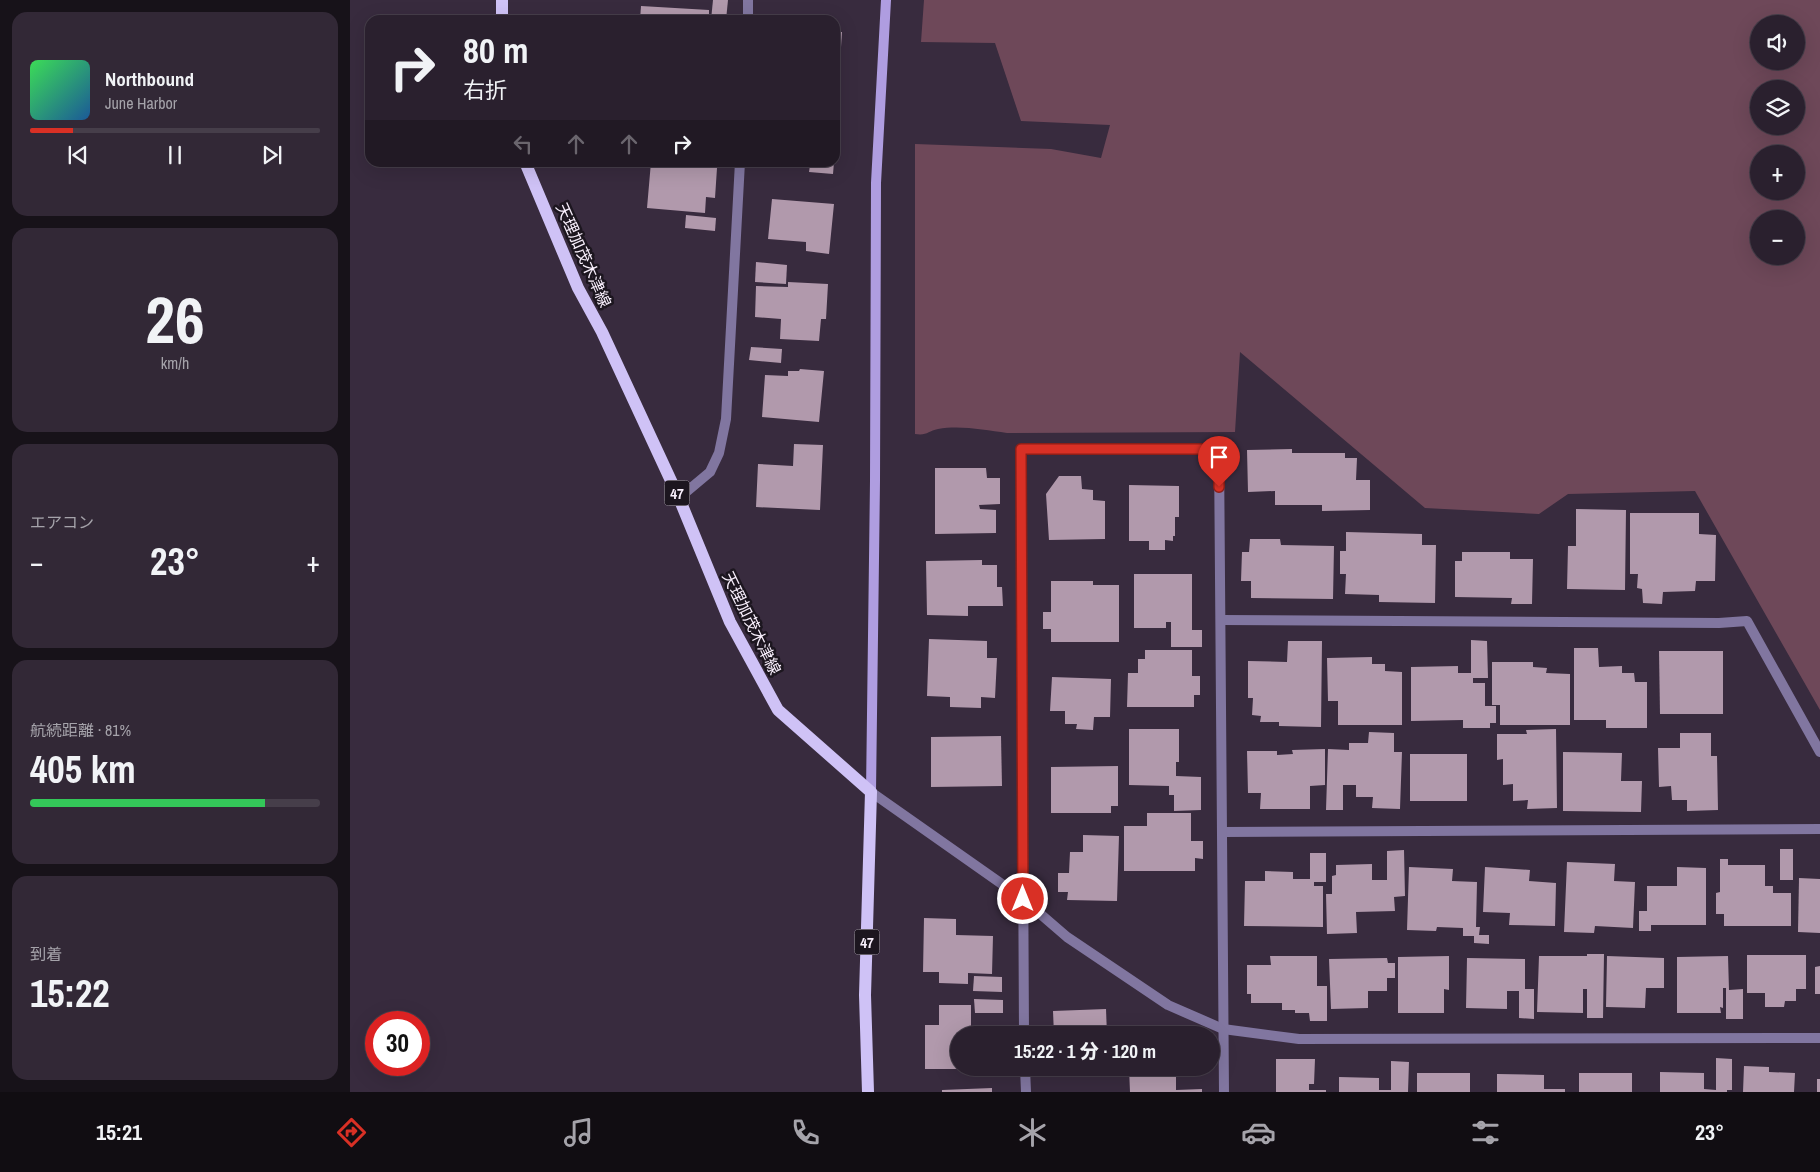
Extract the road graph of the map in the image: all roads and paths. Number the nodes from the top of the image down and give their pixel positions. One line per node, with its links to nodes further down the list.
1 (502, 0): 4 (main road)
2 (748, 0): 5 (street)
3 (886, 0): 11 (street)
4 (502, 15)
5 (748, 15)
6 (526, 167): 8 (main road, 天理加茂木津線 / 47)
7 (740, 167): 8 (street)
8 (679, 498): 11 (main road, 天理加茂木津線 / 47)
9 (1221, 620): 10 (street); 13 (street); 14 (street)
10 (1820, 752)
11 (871, 792): 14 (street); 19 (main road, 47)
12 (1820, 830): 13 (street)
13 (1223, 832): 16 (street)
14 (1023, 899): 15 (street); 16 (street)
15 (1024, 1026)
16 (1223, 1029): 17 (street); 21 (street)
17 (1820, 1038)
18 (1025, 1076): 20 (street)
19 (868, 1092)
20 (1026, 1092)
21 (1224, 1092)

